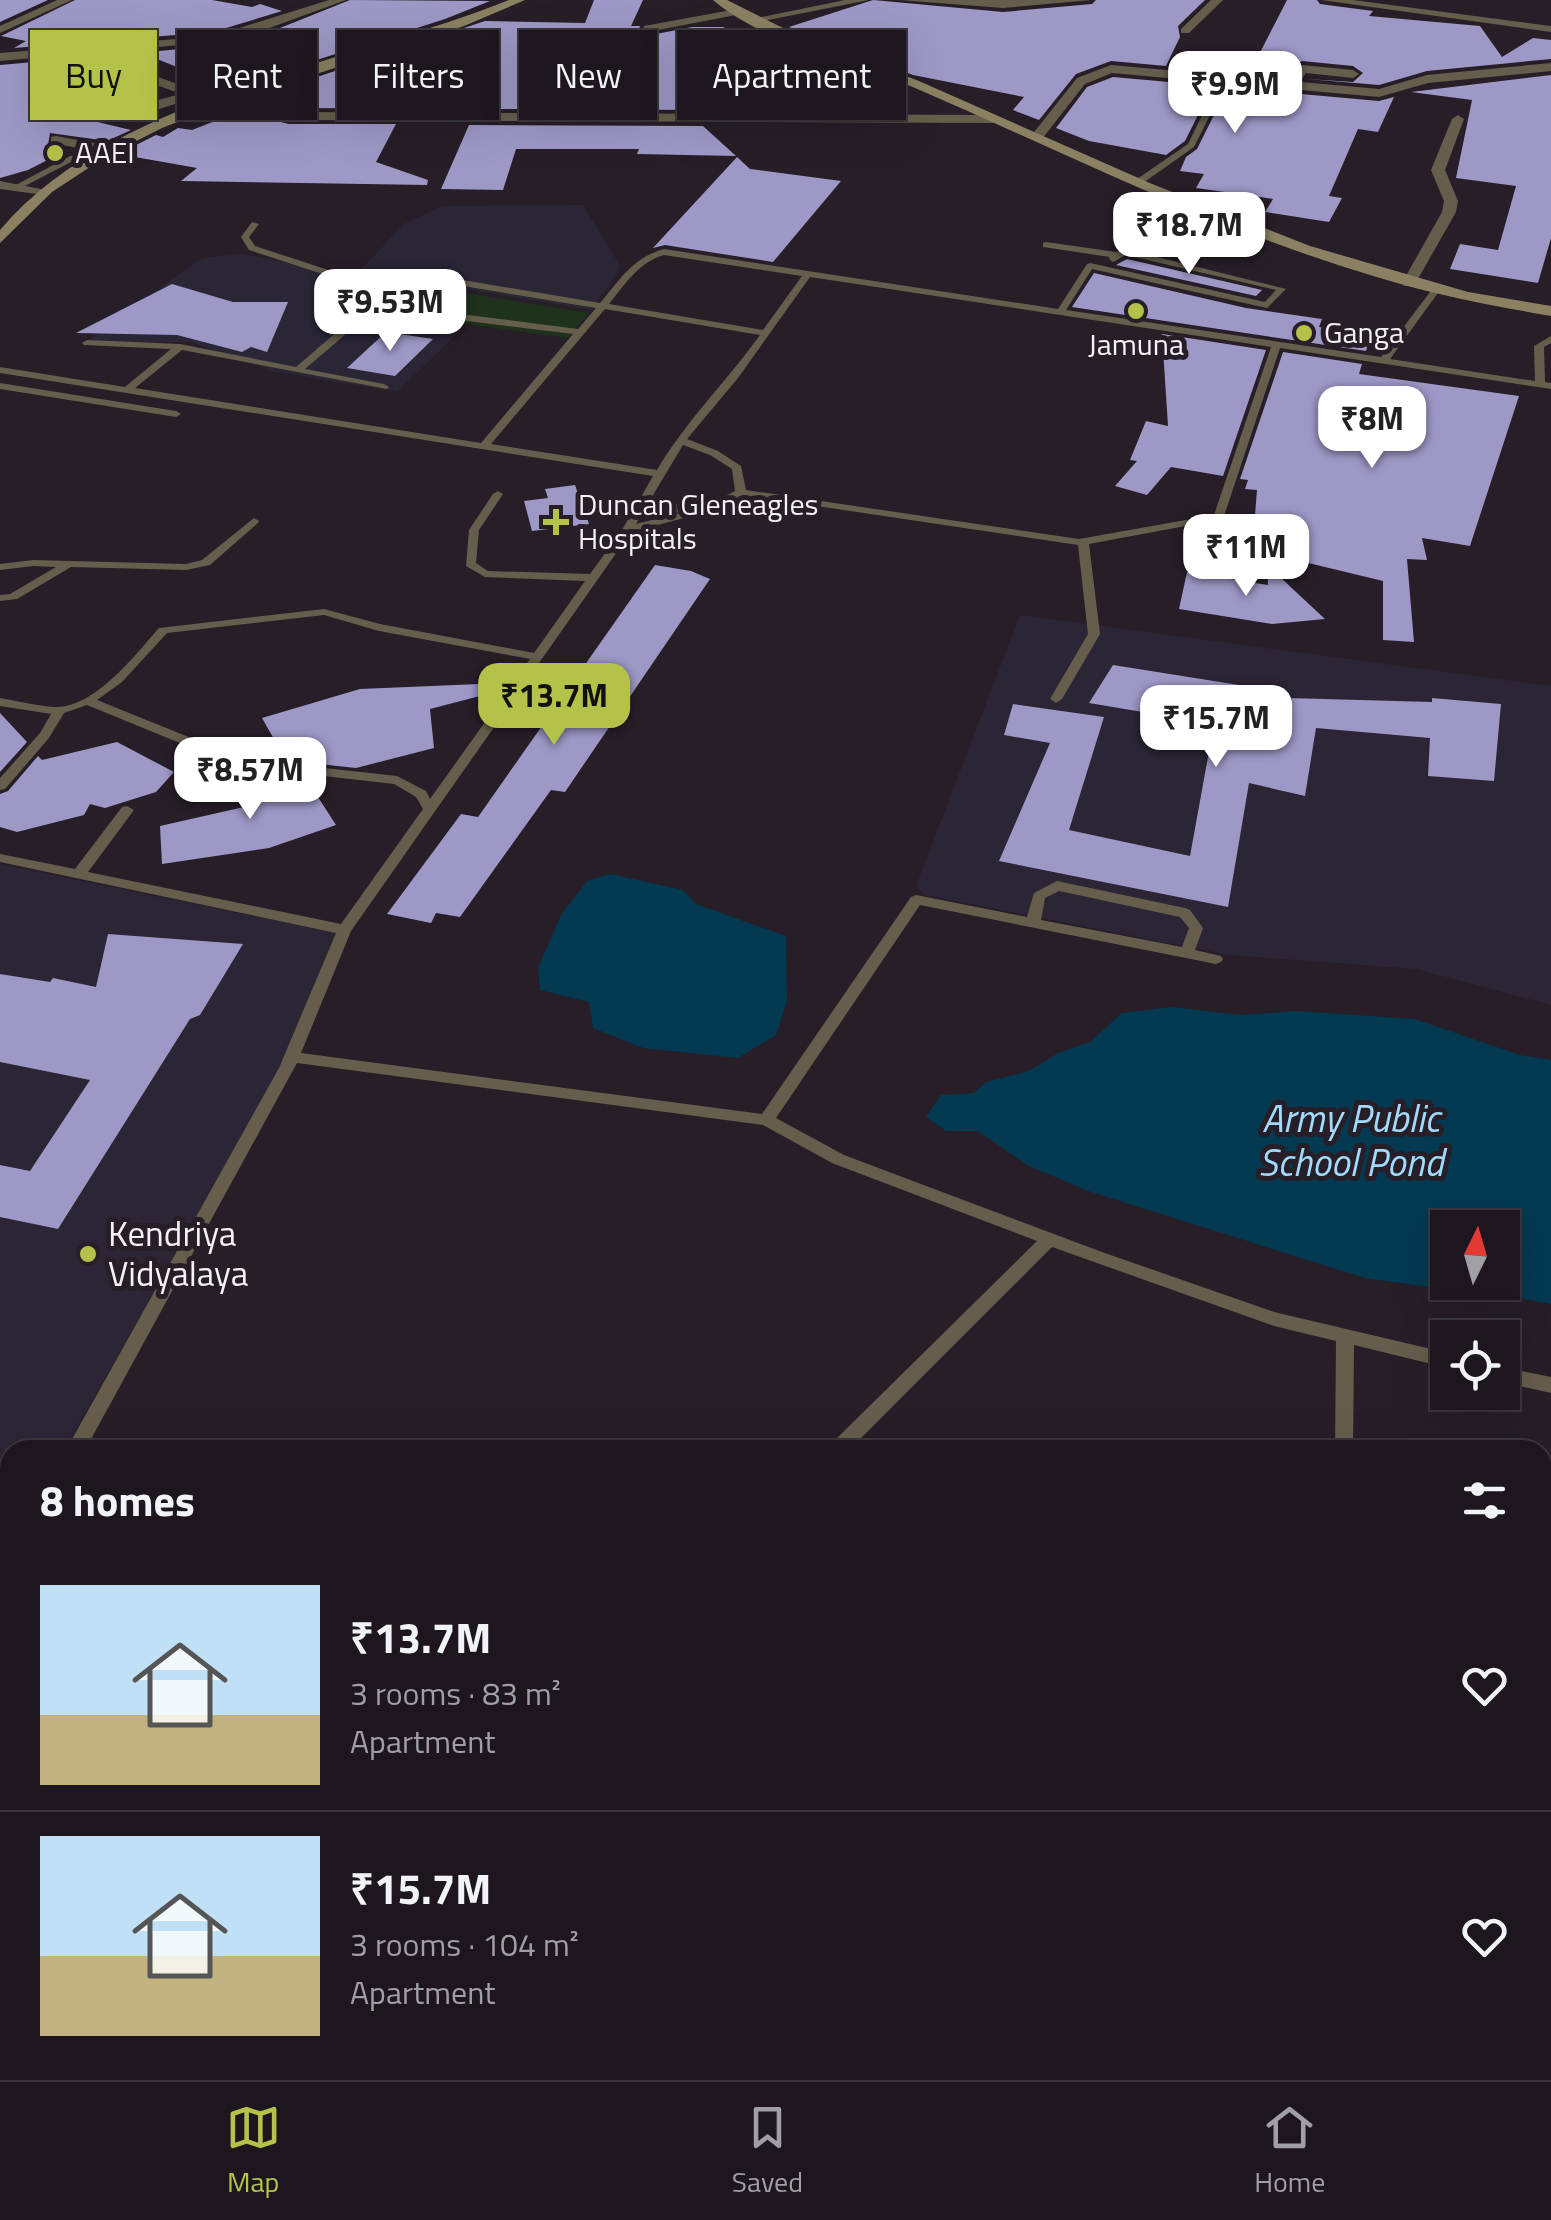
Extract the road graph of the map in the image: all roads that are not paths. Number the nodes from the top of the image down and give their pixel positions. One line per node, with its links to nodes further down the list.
1 (66, 0): 13 (street)
2 (340, 0): 16 (street)
3 (519, 0): 18 (street)
4 (719, 0): 10 (street)
5 (863, 0): 11 (street)
6 (905, 0): 7 (street)
7 (1086, 0)
8 (1217, 0): 15 (street)
9 (1327, 0): 12 (street)
10 (737, 12): 11 (street); 14 (street)
11 (753, 20): 25 (street)
12 (1551, 29)
13 (0, 30)
14 (647, 30)
15 (1185, 32)
16 (0, 57)
17 (1551, 68): 20 (street)
18 (317, 72)
19 (1352, 74): 20 (street)
20 (1293, 85): 27 (street)
21 (194, 94): 21 (street)
22 (1212, 103): 30 (lane)
23 (317, 116): 25 (street)
24 (1458, 118): 40 (street)
25 (993, 119): 27 (street)
26 (181, 120): 29 (street)
27 (1037, 136): 30 (street)
28 (56, 140): 29 (street)
29 (110, 151): 32 (lane); 33 (street)
30 (1140, 180): 40 (street)
31 (0, 185): 32 (street)
32 (16, 187): 33 (street)
33 (44, 191): 35 (street)
34 (255, 224): 42 (lane)
35 (0, 239)
36 (1046, 245): 37 (lane)
37 (1117, 255): 38 (lane); 38 (lane)
38 (1104, 270): 45 (lane)
39 (807, 275): 43 (lane); 45 (lane); 47 (lane)
40 (1409, 283): 41 (street)
41 (1436, 290): 44 (street); 52 (lane)
42 (382, 300): 43 (lane); 46 (lane); 54 (lane)
43 (604, 305): 46 (lane); 47 (lane)
44 (1551, 311)
45 (1060, 313): 50 (lane)
46 (578, 332): 61 (lane)
47 (767, 333): 60 (lane)
48 (1551, 338): 55 (lane)
49 (87, 343): 51 (lane)
50 (1276, 343): 52 (lane); 69 (lane)
51 (180, 347): 54 (lane); 58 (lane)
52 (1385, 359): 55 (lane)
53 (0, 370): 58 (lane)
54 (298, 370): 57 (lane)
55 (1545, 384)
56 (0, 386): 59 (lane)
57 (384, 386)
58 (127, 390): 61 (lane)
59 (176, 414)
60 (680, 440): 62 (lane); 63 (lane)
61 (484, 446): 62 (lane)
62 (660, 474): 65 (lane)
63 (740, 492): 66 (lane); 69 (lane)
64 (498, 494): 72 (lane)
65 (646, 496): 66 (lane); 68 (lane)
66 (697, 511): 68 (lane)
67 (254, 521): 70 (lane)
68 (627, 530): 72 (lane)
69 (1082, 541): 75 (lane)
70 (69, 564): 71 (lane); 73 (lane)
71 (0, 567)
72 (593, 578): 74 (lane)
73 (0, 598)
74 (538, 656): 77 (lane); 81 (lane)
75 (1056, 698)
76 (0, 702): 78 (lane)
77 (90, 702): 78 (lane); 81 (lane)
78 (59, 711): 79 (lane)
79 (0, 786)
80 (127, 810): 83 (lane)
81 (430, 812): 85 (lane)
82 (0, 858): 83 (lane)
83 (78, 875): 85 (lane)
84 (1033, 923): 86 (lane); 86 (lane); 89 (lane)
85 (344, 930): 88 (lane)
86 (1187, 953): 87 (lane)
87 (1216, 958)
88 (292, 1057): 89 (lane); 95 (lane)
89 (766, 1120): 90 (lane)
90 (1049, 1240): 91 (lane); 96 (lane)
91 (1345, 1336): 92 (lane); 97 (lane)
92 (1430, 1356)
93 (1520, 1378): 94 (lane)
94 (1551, 1385)
95 (81, 1440)
96 (847, 1440)
97 (1344, 1440)

